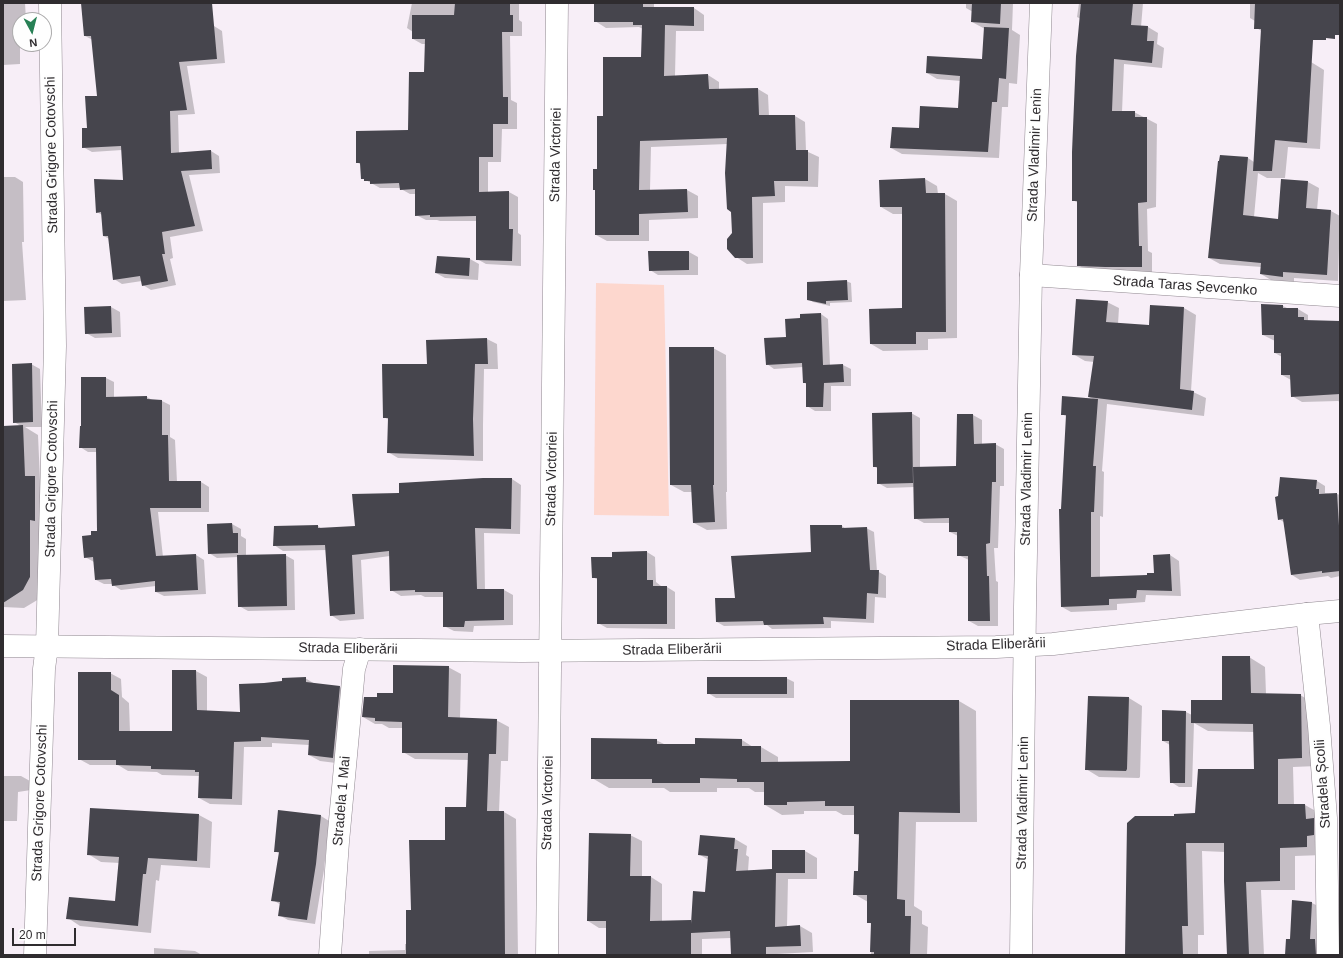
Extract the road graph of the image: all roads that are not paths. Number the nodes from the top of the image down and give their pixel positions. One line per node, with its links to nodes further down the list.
1 (50, 3): 10 (street, Strada Grigore Cotovschi)
2 (557, 3): 12 (street, Strada Victoriei)
3 (1042, 3): 4 (street, Strada Vladimir Lenin)
4 (1030, 275): 5 (street, Strada Taras Șevcenko); 8 (street, Strada Vladimir Lenin)
5 (1340, 296)
6 (1340, 611): 7 (street, Strada Eliberării)
7 (1307, 614): 8 (street, Strada Eliberării); 17 (street, Stradela Școlii)
8 (1025, 645): 12 (street, Strada Eliberării); 16 (street, Strada Vladimir Lenin)
9 (3, 646): 10 (street, Strada Eliberării)
10 (47, 646): 11 (street, Strada Eliberării); 13 (street, Strada Grigore Cotovschi)
11 (360, 648): 12 (street, Strada Eliberării); 14 (street, Stradela 1 Mai)
12 (550, 651): 15 (street, Strada Victoriei)
13 (35, 955)
14 (330, 955)
15 (546, 955)
16 (1021, 955)
17 (1328, 955)

